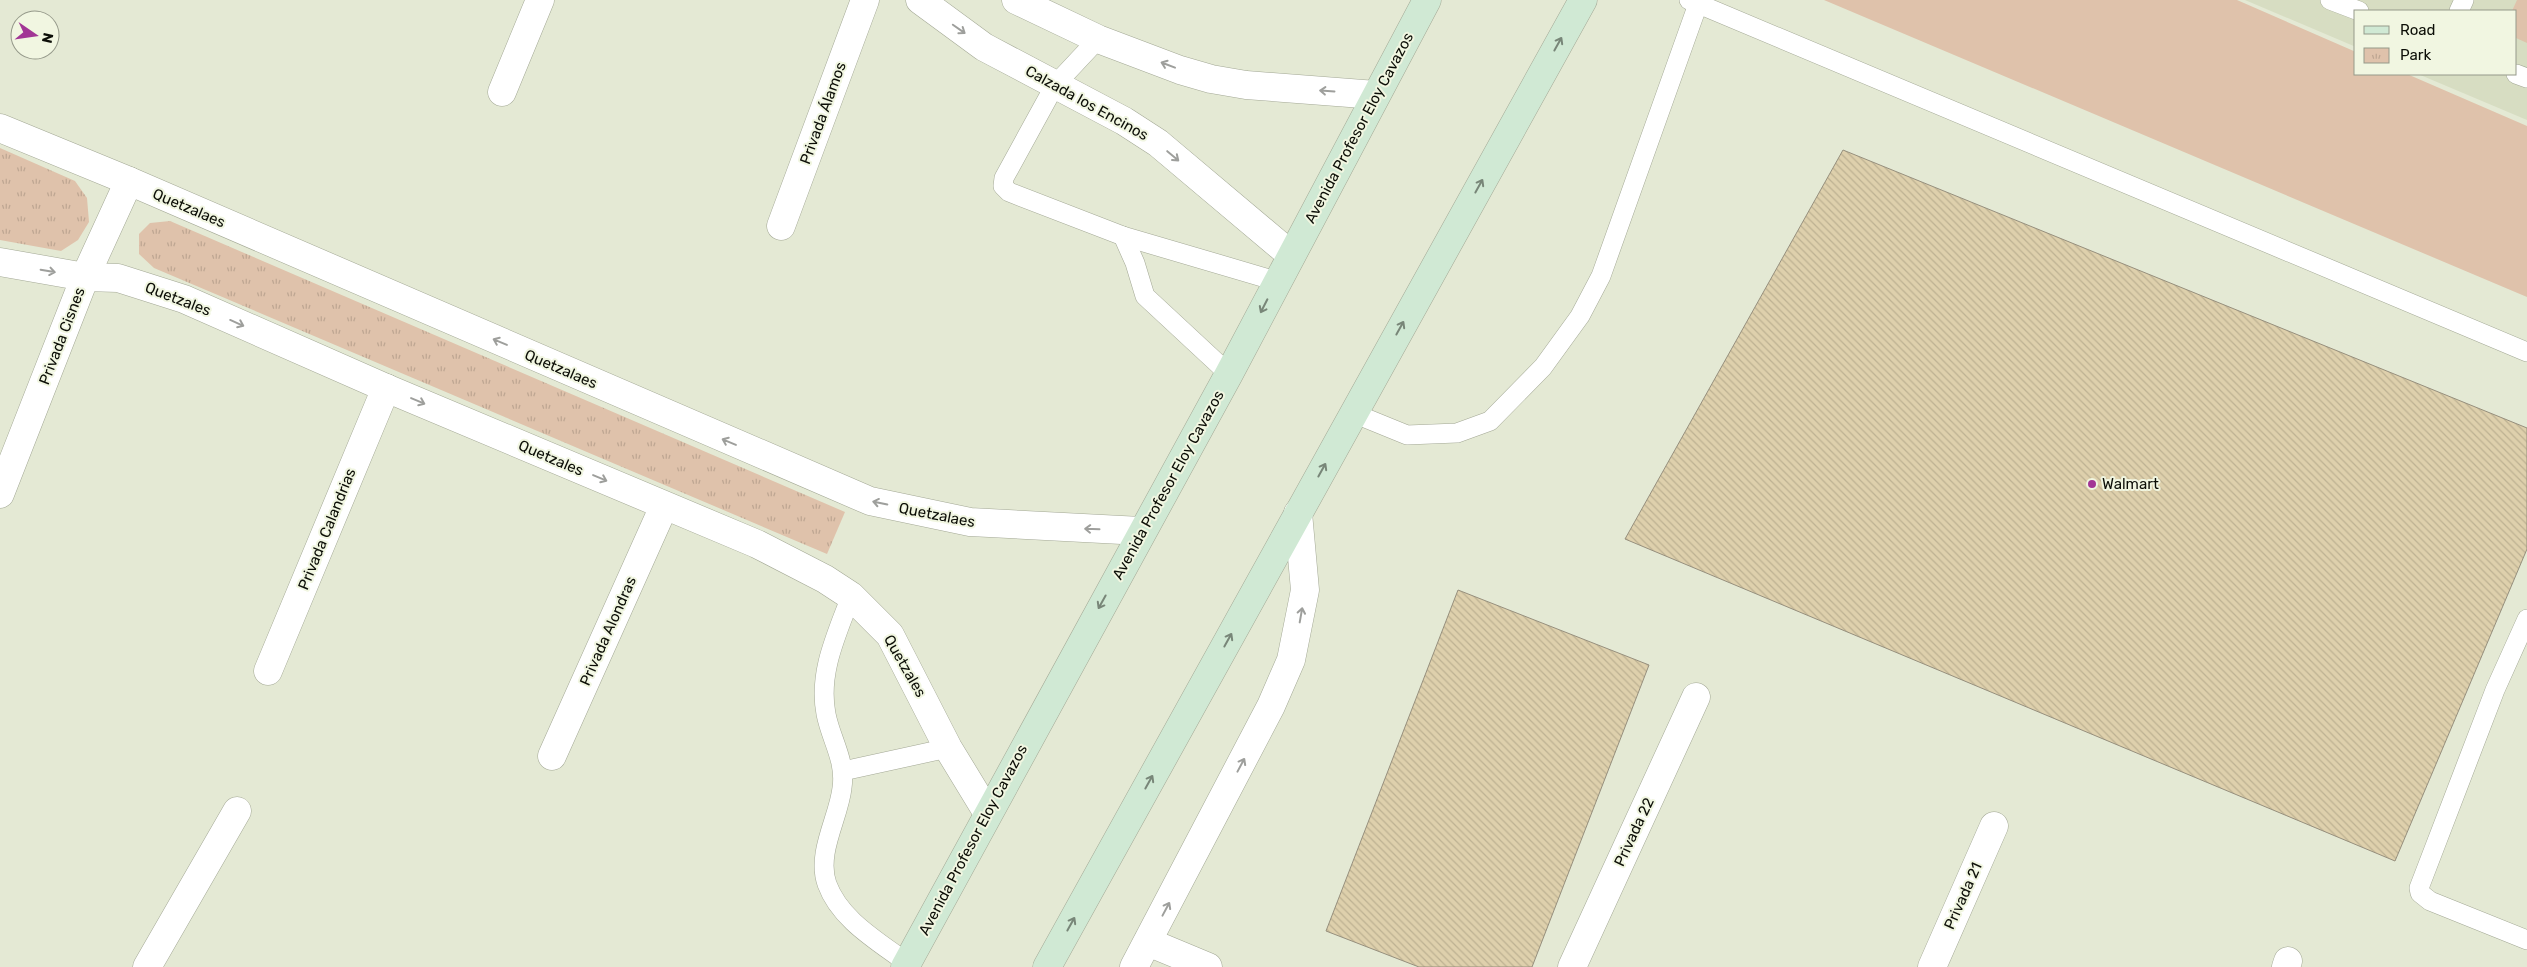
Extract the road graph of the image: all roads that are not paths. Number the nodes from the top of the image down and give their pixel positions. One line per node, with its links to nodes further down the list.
1 (540, 0): 12 (street)
2 (865, 0): 16 (street, Privada Álamos)
3 (920, 0): 11 (street, Calzada los Encinos, one-way to 11)
4 (1016, 0): 10 (street)
5 (1427, 0): 13 (main road, Avenida Profesor Eloy Cavazos)
6 (1583, 0): 25 (main road, one-way to 6)
7 (2330, 0): 9 (lane)
8 (1694, 2): 22 (lane); 25 (lane)
9 (2356, 10)
10 (1098, 39): 11 (lane); 13 (street, one-way to 10)
11 (1055, 85): 17 (lane); 18 (street, Calzada los Encinos, one-way to 18)
12 (502, 92)
13 (1376, 95): 18 (main road, Avenida Profesor Eloy Cavazos)
14 (0, 128): 15 (street, Quetzalaes)
15 (129, 182): 20 (street, Privada Cisnes); 29 (street, Quetzalaes, one-way to 15)
16 (782, 226)
17 (1123, 236): 21 (lane); 23 (lane)
18 (1291, 255): 21 (main road, Avenida Profesor Eloy Cavazos)
19 (0, 262): 20 (street, Quetzales, one-way to 20)
20 (85, 277): 24 (street, Quetzales, one-way to 24); 26 (street, Privada Cisnes)
21 (1276, 281): 23 (main road, Avenida Profesor Eloy Cavazos, one-way to 23)
22 (2527, 352)
23 (1229, 374): 29 (main road, Avenida Profesor Eloy Cavazos)
24 (386, 388): 27 (street, Quetzales, one-way to 27); 32 (street, Privada Calandrias)
25 (1353, 413): 28 (main road, one-way to 25)
26 (0, 494)
27 (664, 506): 30 (street, Quetzales); 35 (street, Privada Alondras)
28 (1298, 513): 41 (street, one-way to 28); 44 (main road, one-way to 28)
29 (1141, 531): 38 (main road, Avenida Profesor Eloy Cavazos, one-way to 38)
30 (851, 596): 34 (street, Quetzales); 36 (lane)
31 (2527, 619): 40 (lane)
32 (268, 671)
33 (1696, 697): 47 (street, Privada 22)
34 (948, 748): 36 (lane); 38 (street, Quetzales)
35 (552, 756)
36 (843, 771): 42 (lane)
37 (237, 811): 43 (street)
38 (987, 812): 42 (main road, Avenida Profesor Eloy Cavazos)
39 (1994, 826): 48 (street, Privada 21)
40 (2527, 940)
41 (1148, 942): 45 (street); 46 (street)
42 (906, 965)
43 (147, 967)
44 (1047, 967)
45 (1134, 967)
46 (1208, 967)
47 (1572, 967)
48 (1932, 967)

